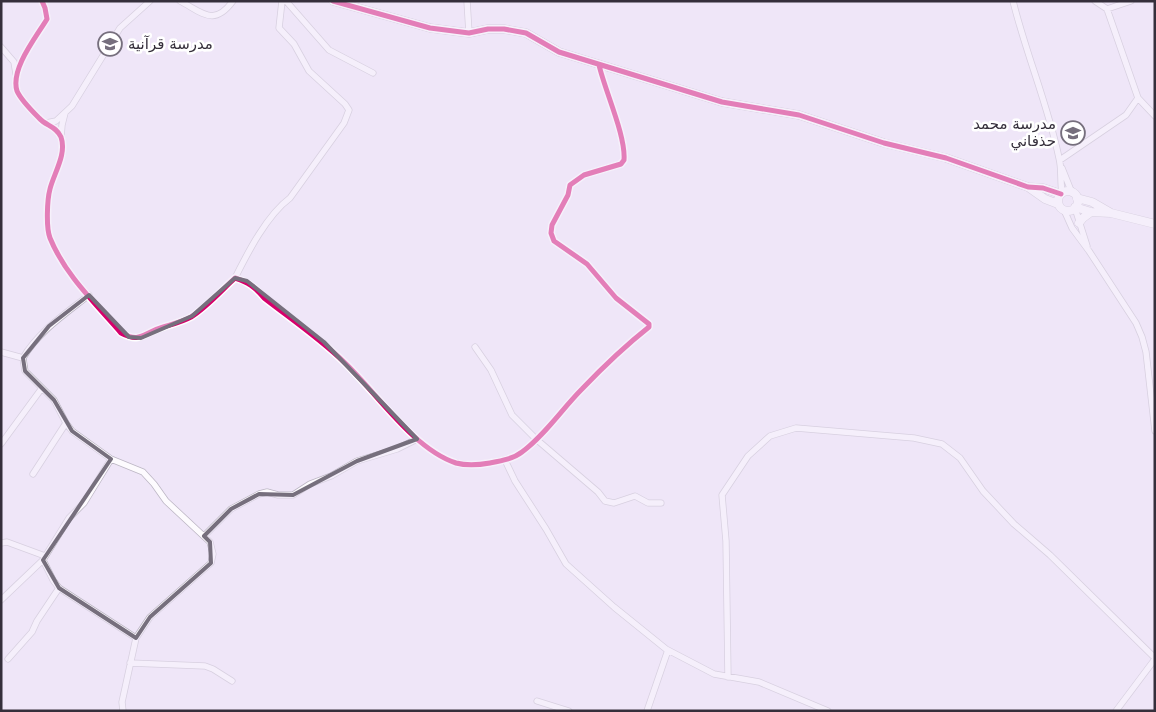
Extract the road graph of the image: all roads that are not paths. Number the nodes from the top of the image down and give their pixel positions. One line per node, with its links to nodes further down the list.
1 (42, 1): 15 (street)
2 (150, 1): 21 (street)
3 (180, 1): 4 (street)
4 (234, 1)
5 (282, 1): 37 (street)
6 (286, 1): 18 (street)
7 (333, 1): 13 (street)
8 (467, 1): 13 (street)
9 (1013, 1): 25 (street)
10 (1095, 1): 12 (street)
11 (1132, 1): 12 (street)
12 (1107, 9): 20 (street)
13 (469, 33): 17 (street)
14 (1, 47): 16 (street)
15 (23, 59): 16 (street); 19 (street)
16 (14, 62): 19 (street)
17 (600, 65): 26 (street); 46 (street)
18 (373, 73)
19 (16, 76): 23 (street)
20 (1138, 98): 22 (street); 25 (street)
21 (65, 114): 23 (street); 24 (street)
22 (1155, 116)
23 (46, 123): 24 (street)
24 (61, 138): 38 (street)
25 (1060, 163): 27 (street); 28 (street)
26 (1028, 187): 27 (street); 29 (street)
27 (1061, 190): 28 (street); 29 (street)
28 (1075, 195): 30 (street); 33 (street)
29 (1058, 204): 31 (street)
30 (1075, 207): 31 (street); 32 (street); 34 (street)
31 (1064, 210): 36 (street)
32 (1091, 212): 33 (street); 34 (street)
33 (1111, 213): 35 (street)
34 (1079, 223): 36 (street)
35 (1155, 224)
36 (1089, 251): 44 (street)
37 (235, 278): 38 (street); 45 (street)
38 (89, 295): 41 (street)
39 (475, 347): 46 (street)
40 (1, 352): 41 (street)
41 (23, 358): 42 (street)
42 (42, 388): 43 (street); 47 (street)
43 (66, 423): 48 (street); 50 (street)
44 (1155, 431)
45 (417, 439): 49 (street); 52 (street)
46 (536, 439): 49 (street); 51 (street)
47 (1, 444)
48 (111, 459): 52 (street); 54 (street)
49 (505, 460): 58 (street)
50 (33, 474)
51 (661, 503)
52 (204, 536): 57 (street)
53 (1, 543): 54 (street)
54 (44, 558): 55 (street); 56 (street)
55 (59, 588): 57 (street); 60 (street)
56 (1, 600)
57 (136, 638): 61 (street)
58 (668, 650): 62 (street); 67 (street)
59 (1155, 658): 62 (street); 69 (street)
60 (8, 659)
61 (130, 663): 63 (street); 65 (street)
62 (728, 677): 68 (street)
63 (232, 681)
64 (538, 701): 66 (street)
65 (123, 711)
66 (569, 711)
67 (647, 711)
68 (828, 711)
69 (1116, 711)

